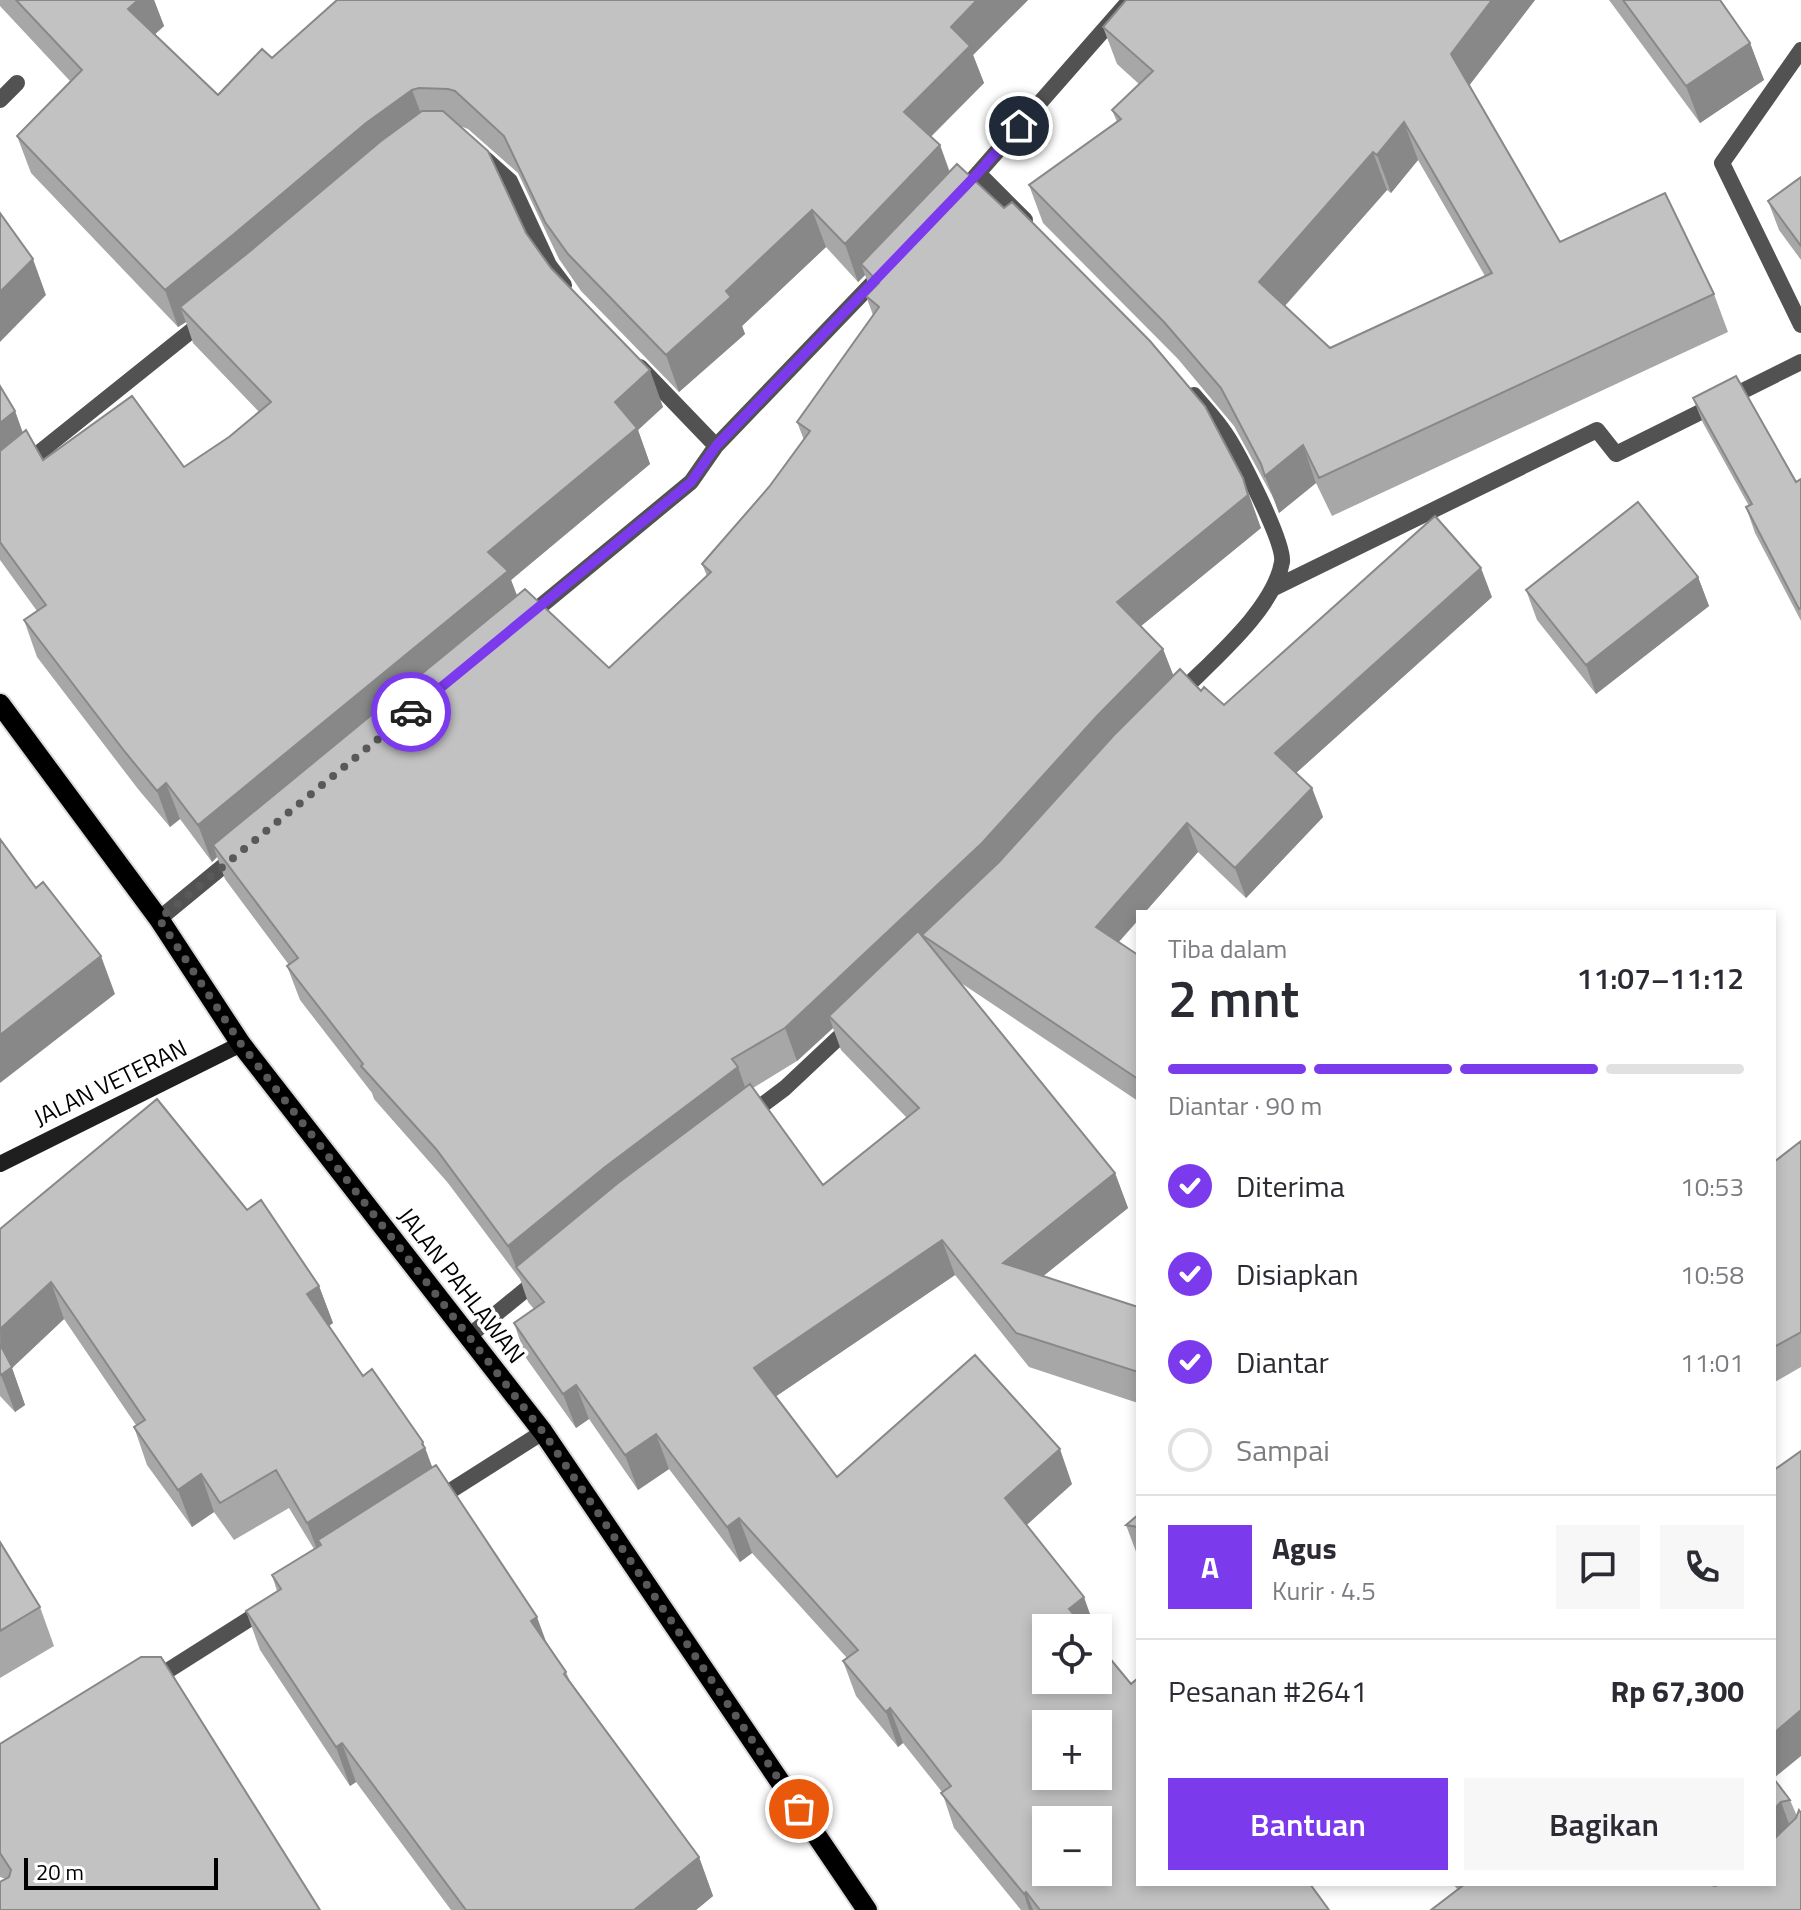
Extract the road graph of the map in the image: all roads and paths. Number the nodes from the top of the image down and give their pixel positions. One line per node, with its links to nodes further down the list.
1 (1130, 0): 6 (street)
2 (1801, 50): 12 (street)
3 (17, 83): 4 (street)
4 (0, 100)
5 (471, 146): 10 (street)
6 (978, 173): 7 (street); 8 (street)
7 (956, 195)
8 (1041, 236)
9 (891, 264): 16 (street)
10 (573, 298)
11 (218, 309): 17 (street)
12 (1801, 325)
13 (628, 355): 16 (street)
14 (1801, 362): 18 (street)
15 (1179, 378): 18 (street)
16 (716, 446): 19 (street)
17 (0, 484)
18 (1274, 588): 20 (street)
19 (512, 629)
20 (1170, 703)
21 (0, 704): 23 (main road, JALAN PAHLAWAN)
22 (252, 843): 23 (street)
23 (159, 919): 25 (main road, JALAN PAHLAWAN)
24 (865, 1013): 26 (street)
25 (241, 1044): 27 (street, JALAN VETERAN); 29 (main road, JALAN PAHLAWAN)
26 (735, 1125)
27 (0, 1164)
28 (552, 1267): 29 (street)
29 (469, 1336): 30 (main road, JALAN PAHLAWAN)
30 (543, 1432): 31 (street); 34 (main road, JALAN PAHLAWAN)
31 (425, 1507)
32 (280, 1599): 33 (street)
33 (135, 1691)
34 (867, 1910)

